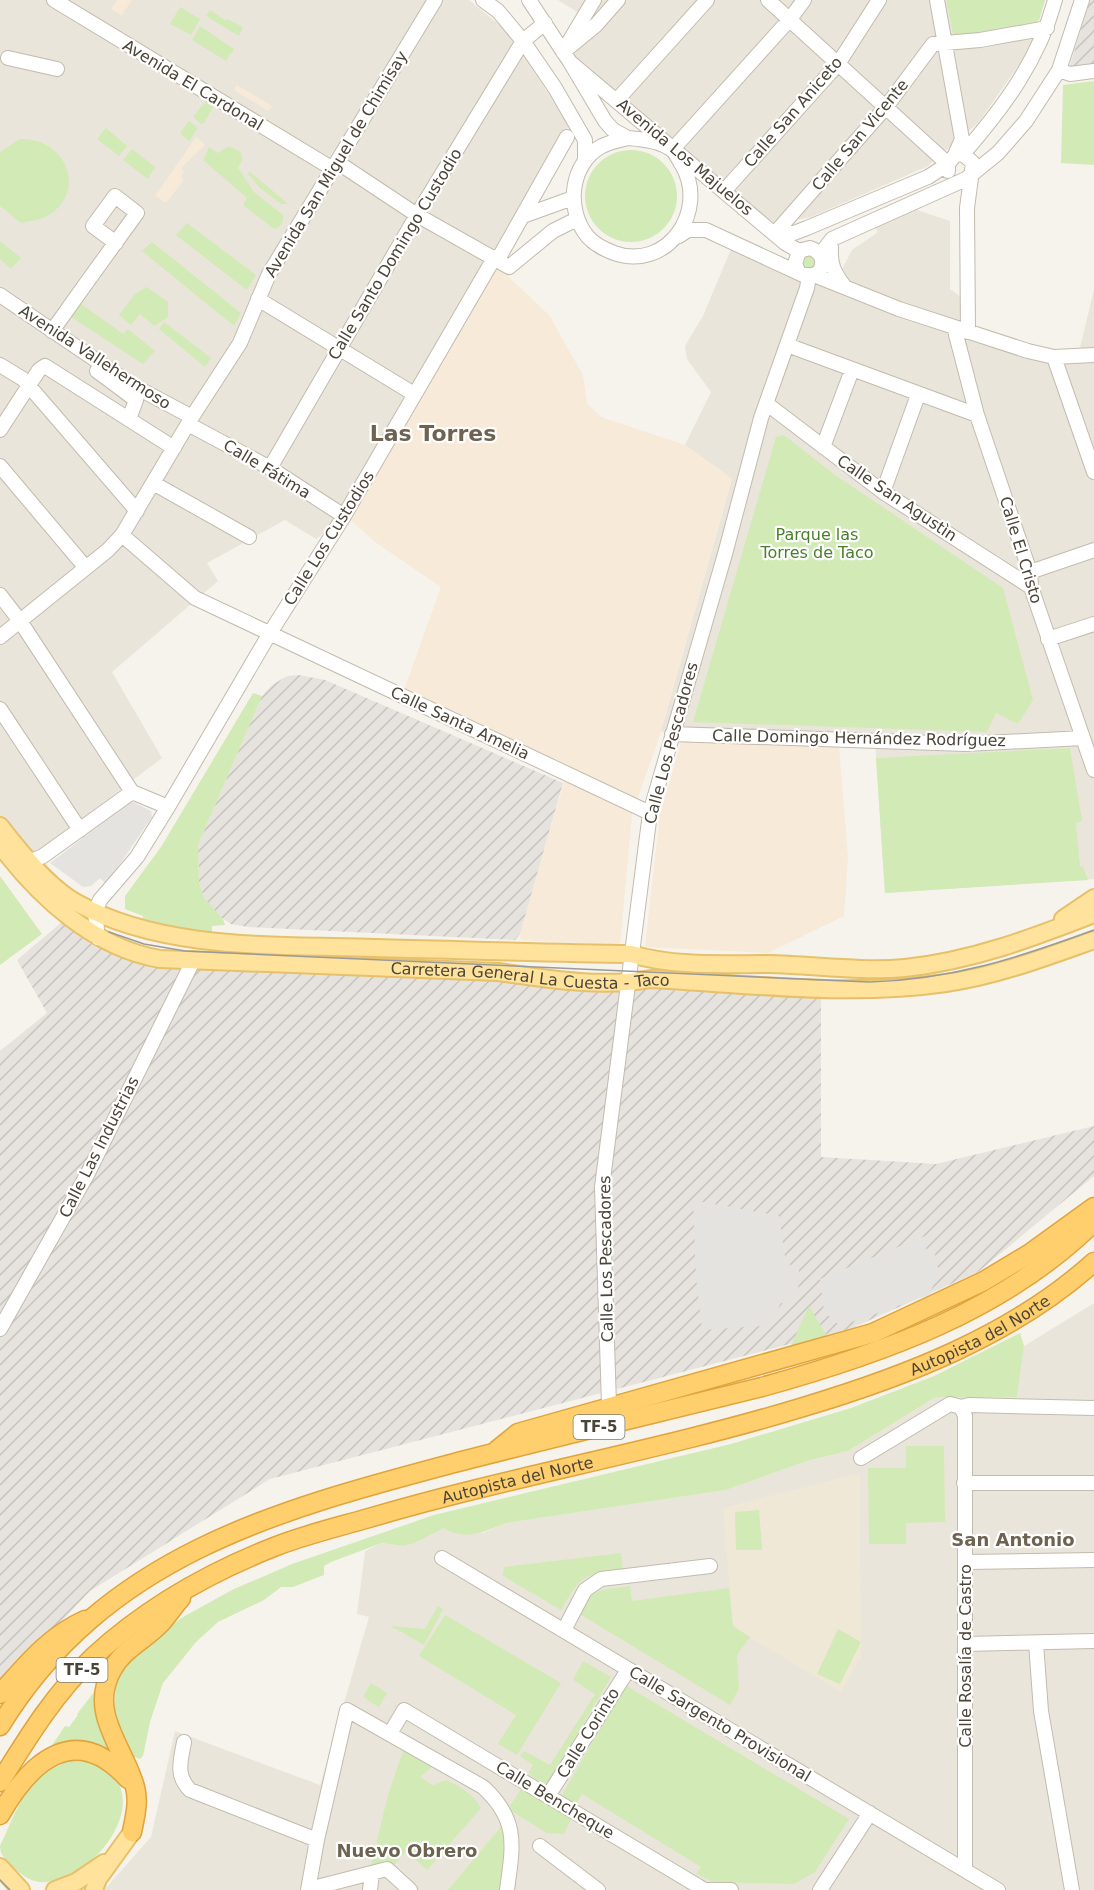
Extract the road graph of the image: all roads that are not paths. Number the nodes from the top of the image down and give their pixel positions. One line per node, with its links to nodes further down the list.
1 (54, 0): 33 (street, Avenida El Cardonal)
2 (435, 0): 33 (street, Avenida San Miguel de Chimisay)
3 (483, 0): 17 (street)
4 (529, 0): 15 (street, Avenida Los Majuelos)
5 (594, 0): 19 (street)
6 (618, 0): 19 (street)
7 (708, 0): 26 (street)
8 (768, 0): 14 (street)
9 (804, 0): 14 (street)
10 (879, 0): 21 (street, Calle San Aniceto)
11 (937, 0): 18 (street)
12 (1054, 0): 16 (street)
13 (1082, 0): 23 (street)
14 (790, 19): 21 (street); 30 (street)
15 (545, 23): 17 (street, Calle Santo Domingo Custodio); 19 (street, Avenida Los Majuelos)
16 (1047, 28): 18 (street); 31 (street)
17 (523, 41): 24 (street); 37 (street, Calle Santo Domingo Custodio)
18 (945, 43): 27 (street, Calle San Vicente); 31 (street)
19 (566, 57): 24 (street); 26 (street, Avenida Los Majuelos); 29 (street, Avenida Los Majuelos)
20 (8, 58): 22 (street)
21 (838, 64): 27 (street); 35 (street, Calle San Aniceto)
22 (57, 69)
23 (1059, 70): 25 (street); 34 (street)
24 (543, 71): 32 (street)
25 (1094, 71)
26 (617, 100): 30 (street, Avenida Los Majuelos)
27 (886, 107): 31 (street); 41 (street, Calle San Vicente)
28 (567, 137): 38 (street, Calle Los Custodios)
29 (628, 138): 30 (street); 32 (street)
30 (672, 150): 35 (street, Avenida Los Majuelos); 42 (street)
31 (955, 158): 34 (street); 34 (street); 40 (street)
32 (585, 161): 36 (street)
33 (335, 166): 37 (street, Avenida El Cardonal); 49 (street, Avenida San Miguel de Chimisay)
34 (966, 178): 43 (street); 53 (street)
35 (724, 191): 41 (street, Avenida Los Majuelos)
36 (573, 198): 38 (street); 39 (street)
37 (417, 215): 46 (street, Avenida El Cardonal); 55 (street, Calle Santo Domingo Custodio)
38 (523, 216): 46 (street, Calle Los Custodios)
39 (577, 219): 42 (street); 46 (street)
40 (821, 221): 41 (street); 45 (street)
41 (776, 232): 45 (street, Avenida Los Majuelos)
42 (677, 237): 47 (street, Avenida Los Majuelos)
43 (832, 239): 47 (street); 48 (street)
44 (116, 243): 52 (street)
45 (801, 250): 47 (street); 47 (street, Avenida Los Majuelos)
46 (493, 260): 62 (street, Calle Los Custodios)
47 (813, 269): 48 (street, Avenida Los Majuelos); 54 (street, Calle Los Pescadores)
48 (846, 288): 51 (street, Avenida Los Majuelos)
49 (258, 299): 55 (street); 67 (street, Avenida San Miguel de Chimisay)
50 (2, 302): 52 (street, Avenida Vallehermoso)
51 (954, 327): 53 (street, Avenida Los Majuelos); 65 (street, Calle El Cristo)
52 (52, 330): 57 (street, Avenida Vallehermoso)
53 (968, 332): 58 (street, Avenida Los Majuelos)
54 (787, 345): 60 (street); 64 (street, Calle Los Pescadores)
55 (339, 348): 62 (street); 72 (street, Calle Santo Domingo Custodio)
56 (1094, 355): 58 (street, Avenida Los Majuelos)
57 (89, 356): 66 (street); 67 (street, Avenida Vallehermoso)
58 (1054, 357): 73 (street)
59 (0, 365): 61 (street)
60 (852, 370): 63 (street); 69 (street)
61 (29, 385): 66 (street); 68 (street); 76 (street)
62 (414, 394): 77 (street, Calle Los Custodios)
63 (918, 395): 65 (street); 75 (street)
64 (767, 404): 69 (street, Calle San Agustìn); 91 (street, Calle Los Pescadores)
65 (977, 415): 82 (street, Calle El Cristo)
66 (129, 419): 70 (street)
67 (190, 420): 70 (street, Avenida San Miguel de Chimisay); 72 (street, Calle Fátima)
68 (0, 430)
69 (824, 447): 75 (street, Calle San Agustìn)
70 (174, 448): 74 (street, Avenida San Miguel de Chimisay)
71 (0, 466): 81 (street)
72 (270, 468): 77 (street, Calle Fátima)
73 (1094, 472)
74 (153, 483): 76 (street, Avenida San Miguel de Chimisay); 79 (street)
75 (883, 492): 83 (street, Calle San Agustìn)
76 (137, 511): 78 (street, Avenida San Miguel de Chimisay)
77 (344, 516): 87 (street, Calle Los Custodios)
78 (122, 535): 81 (street, Avenida San Miguel de Chimisay); 87 (street, Calle Santa Amelia)
79 (249, 537)
80 (1094, 550): 82 (street)
81 (86, 568): 85 (street, Avenida San Miguel de Chimisay)
82 (1030, 572): 83 (street, Calle El Cristo)
83 (1031, 588): 89 (street, Calle El Cristo)
84 (0, 595): 85 (street)
85 (20, 621): 88 (street, Avenida San Miguel de Chimisay); 94 (street)
86 (1094, 624): 89 (street)
87 (270, 633): 95 (street, Calle Los Custodios); 96 (street, Calle Santa Amelia)
88 (0, 637)
89 (1048, 639): 92 (street, Calle El Cristo)
90 (0, 709): 98 (street)
91 (672, 734): 92 (street, Calle Domingo Hernández Rodríguez); 96 (street, Calle Los Pescadores)
92 (1083, 738): 93 (street, Calle El Cristo)
93 (1094, 770)
94 (132, 792): 95 (street); 98 (street)
95 (168, 807): 103 (street, Calle Los Custodios)
96 (650, 813): 108 (street, Calle Los Pescadores)
97 (0, 826): 101 (main road, Carretera General La Cuesta - Taco)
98 (80, 830): 101 (street)
99 (0, 840): 103 (main road)
100 (0, 845): 105 (main road, Carretera General La Cuesta - Taco)
101 (29, 862): 103 (main road, Carretera General La Cuesta - Taco)
102 (1094, 898): 106 (main road)
103 (95, 912): 105 (street); 108 (main road, Carretera General La Cuesta - Taco)
104 (1094, 914): 106 (main road, Carretera General La Cuesta - Taco)
105 (98, 938): 109 (main road, Carretera General La Cuesta - Taco)
106 (1032, 939): 108 (main road, Carretera General La Cuesta - Taco)
107 (1094, 940): 110 (main road, Carretera General La Cuesta - Taco)
108 (631, 954): 110 (street, Calle Los Pescadores)
109 (193, 961): 110 (main road, Carretera General La Cuesta - Taco); 114 (street, Calle Las Industrias)
110 (628, 983): 115 (street, Calle Los Pescadores)
111 (1094, 1207): 115 (highway)
112 (1094, 1222): 118 (highway, Autopista del Norte / TF-5)
113 (1091, 1265): 126 (highway, Autopista del Norte / TF-5)
114 (0, 1329)
115 (609, 1405): 118 (highway)
116 (961, 1407): 117 (street); 119 (street); 120 (street, Calle Rosalía de Castro)
117 (1094, 1408)
118 (493, 1453): 127 (highway, Autopista del Norte / TF-5)
119 (861, 1458)
120 (964, 1483): 121 (street); 124 (street, Calle Rosalía de Castro)
121 (1094, 1483)
122 (442, 1558): 128 (street, Calle Sargento Provisional)
123 (1094, 1560): 124 (street)
124 (964, 1562): 131 (street, Calle Rosalía de Castro)
125 (710, 1566): 128 (street)
126 (191, 1585): 137 (highway, Autopista del Norte / TF-5); 138 (highway)
127 (94, 1615): 133 (highway); 134 (highway, Autopista del Norte / TF-5)
128 (564, 1630): 132 (street, Calle Sargento Provisional)
129 (1094, 1641): 130 (street)
130 (1036, 1643): 131 (street); 161 (street)
131 (964, 1644): 147 (street, Calle Rosalía de Castro)
132 (628, 1670): 139 (street, Calle Corinto); 140 (street, Calle Sargento Provisional)
133 (0, 1694)
134 (0, 1726)
135 (391, 1732): 139 (street, Calle Bencheque); 143 (street); 157 (street)
136 (184, 1742): 143 (street)
137 (0, 1782)
138 (135, 1788): 141 (highway); 142 (highway)
139 (548, 1796): 149 (street, Calle Bencheque)
140 (870, 1813): 147 (street, Calle Sargento Provisional); 150 (street)
141 (0, 1815)
142 (132, 1832): 145 (main road)
143 (317, 1840): 151 (street)
144 (540, 1846): 158 (street)
145 (113, 1857): 153 (main road); 154 (main road)
146 (0, 1867): 152 (main road)
147 (965, 1870): 160 (street, Calle Sargento Provisional)
148 (372, 1873): 151 (street); 155 (street); 156 (street)
149 (697, 1888): 159 (street, Calle Bencheque)
150 (819, 1888)
151 (309, 1889)
152 (23, 1890)
153 (55, 1890)
154 (94, 1890)
155 (370, 1890)
156 (410, 1890)
157 (507, 1890)
158 (598, 1890)
159 (731, 1890)
160 (998, 1890)
161 (1072, 1890)

